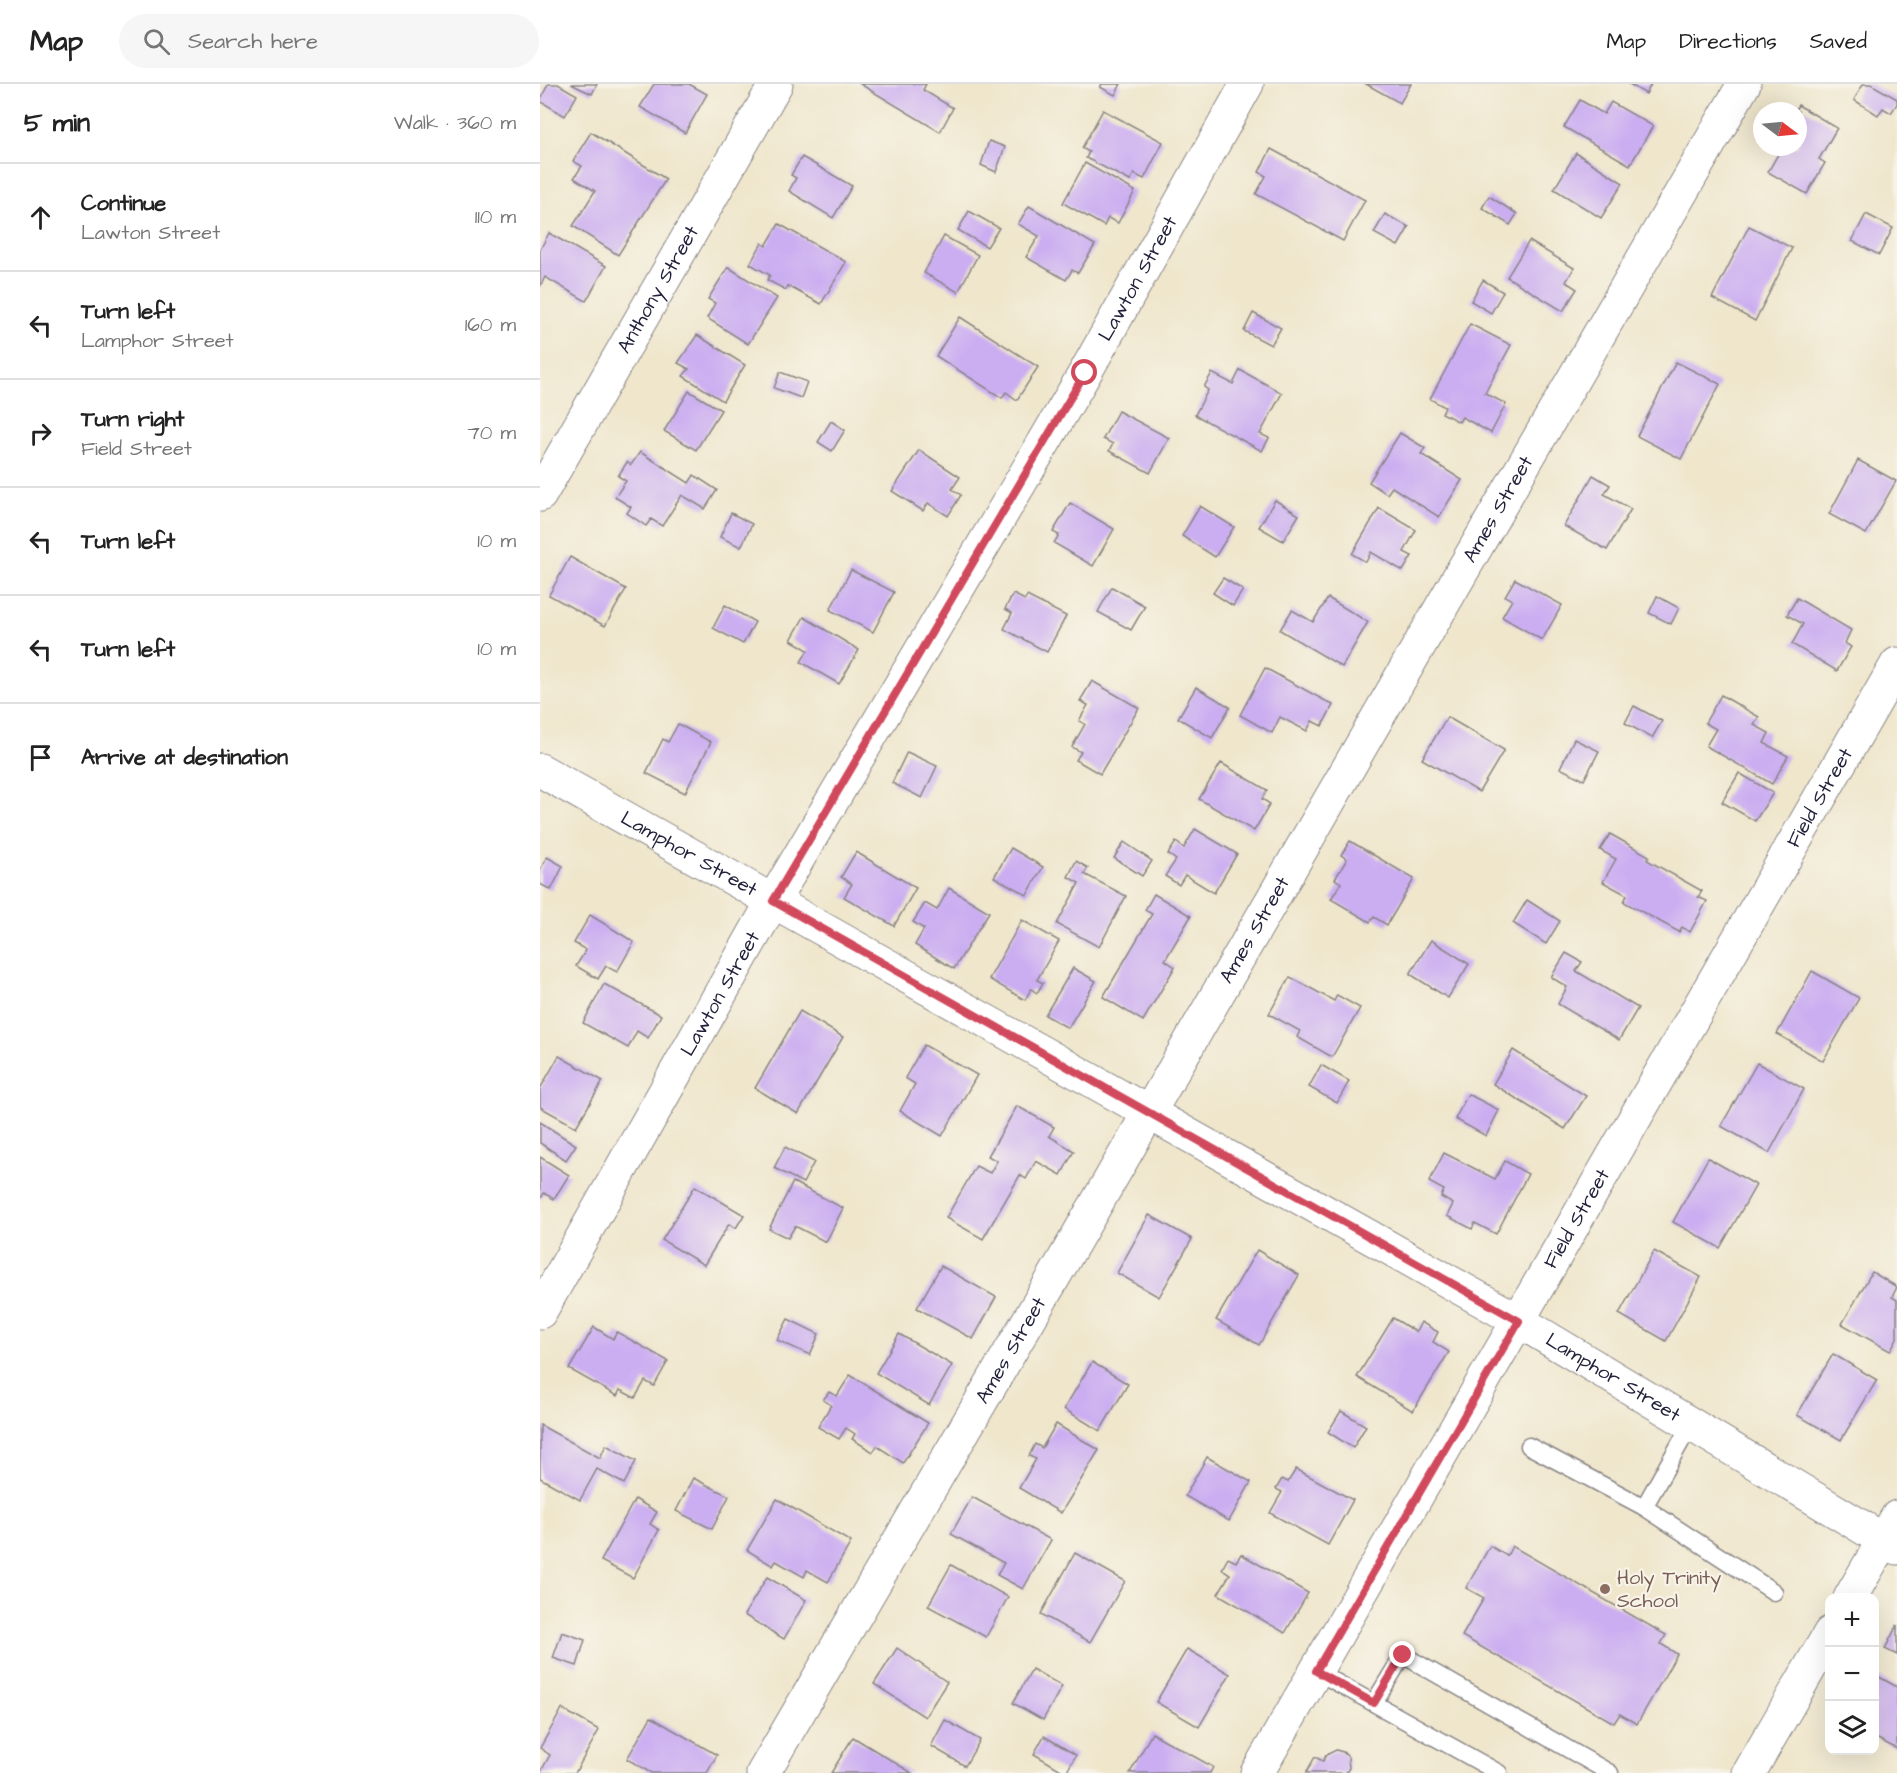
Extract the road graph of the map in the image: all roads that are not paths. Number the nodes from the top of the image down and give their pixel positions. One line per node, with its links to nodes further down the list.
1 (776, 84): 4 (street, Anthony Street)
2 (1247, 84): 7 (street, Lawton Street)
3 (1744, 84): 8 (street, Ames Street)
4 (540, 495)
5 (1897, 664): 11 (street, Field Street)
6 (540, 770): 7 (street, Lamphor Street)
7 (773, 901): 8 (street, Lamphor Street); 9 (street, Lawton Street)
8 (1149, 1113): 11 (street, Lamphor Street); 21 (street, Ames Street)
9 (550, 1271): 10 (street, Lawton Street)
10 (540, 1312)
11 (1519, 1321): 12 (street, Lamphor Street); 19 (street, Field Street)
12 (1691, 1424): 14 (lane); 15 (street, Lamphor Street)
13 (1529, 1446): 14 (lane)
14 (1644, 1507): 16 (lane)
15 (1892, 1535): 17 (street)
16 (1774, 1592)
17 (1853, 1593)
18 (1825, 1642): 25 (street)
19 (1316, 1671): 20 (lane); 22 (street, Field Street)
20 (1374, 1703): 23 (lane); 24 (lane)
21 (763, 1773)
22 (1257, 1773)
23 (1498, 1773)
24 (1610, 1773)
25 (1749, 1773)

